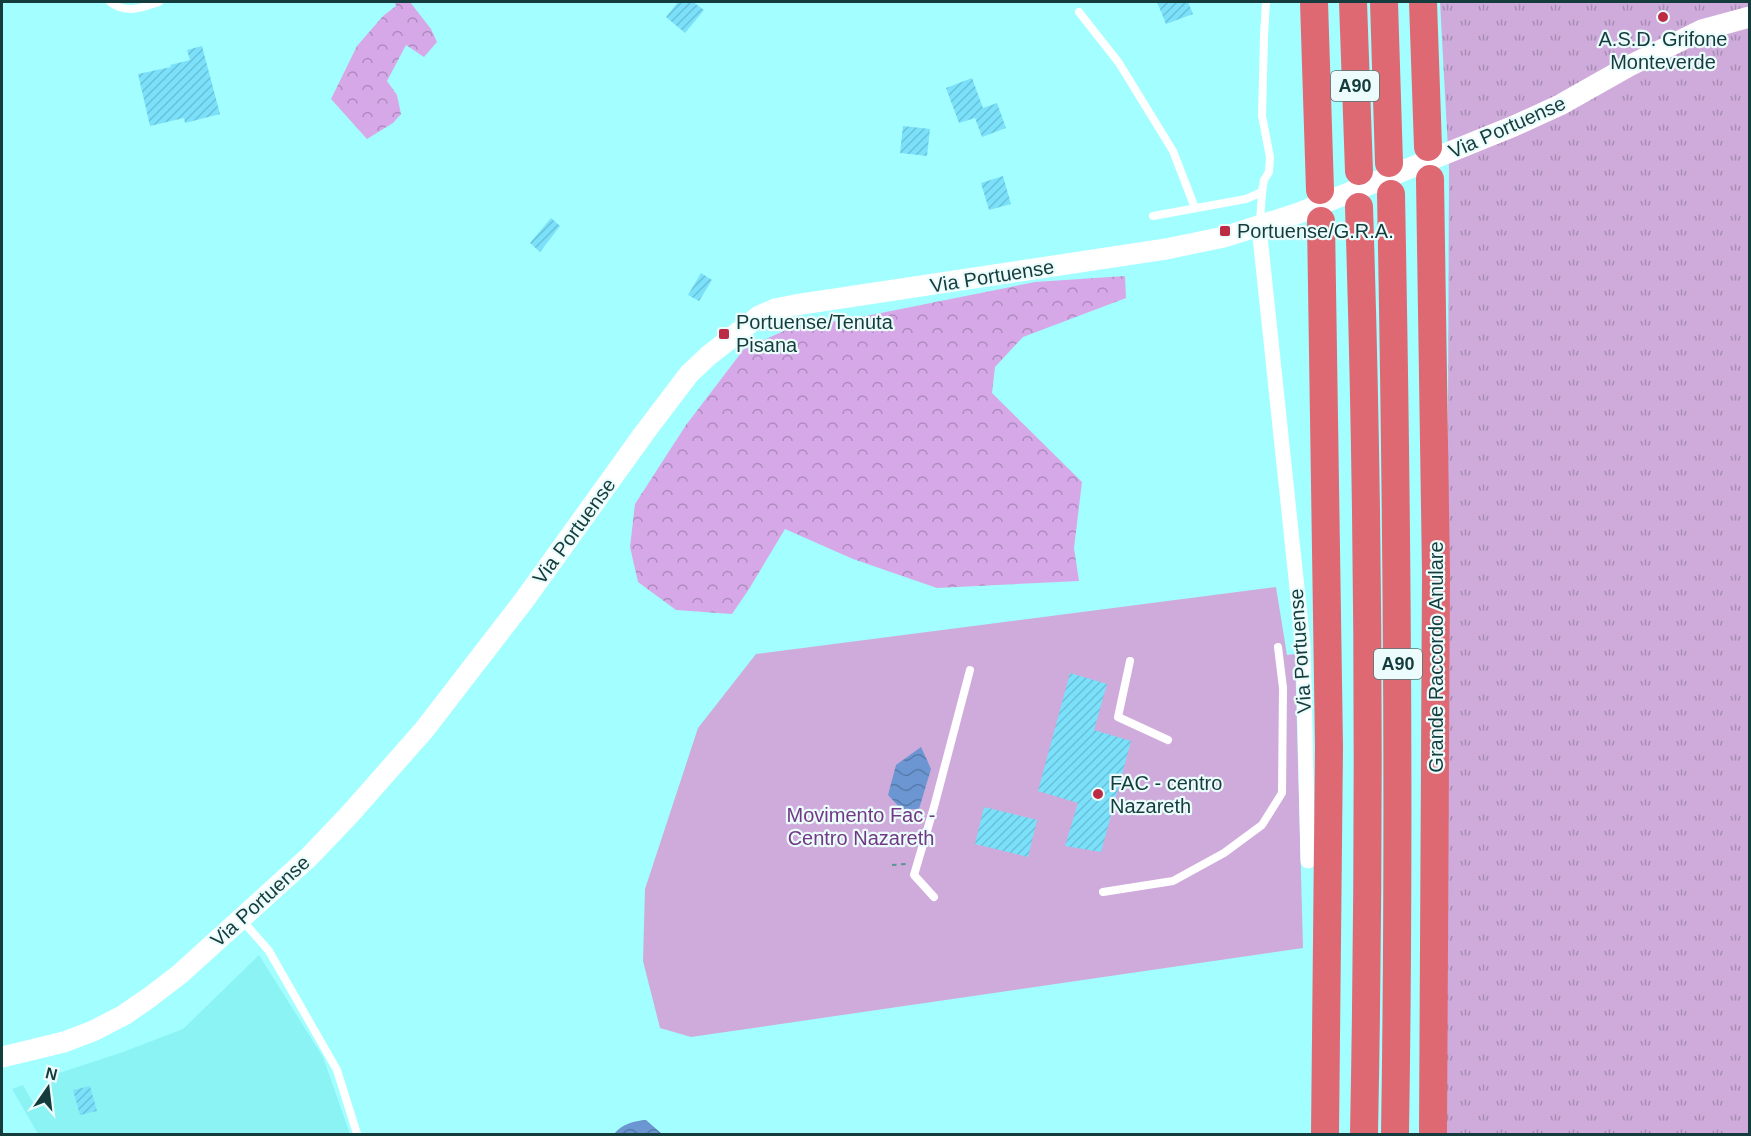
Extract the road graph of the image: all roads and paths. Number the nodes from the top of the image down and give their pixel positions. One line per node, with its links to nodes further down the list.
1 (110, 2): 2 (lane)
2 (159, 2)
3 (1266, 2): 15 (lane)
4 (1314, 2): 14 (highway)
5 (1353, 2): 12 (highway, A90)
6 (1384, 2): 11 (highway, A90)
7 (1423, 2): 10 (highway)
8 (1079, 12): 18 (lane)
9 (1749, 17): 10 (main road, Via Portuense)
10 (1439, 150): 20 (main road, Via Portuense)
11 (1389, 163)
12 (1359, 171)
13 (1430, 179): 35 (highway, Grande Raccordo Anulare)
14 (1320, 190)
15 (1262, 192): 18 (lane); 21 (lane)
16 (1391, 194): 34 (highway, Grande Raccordo Anulare / A90)
17 (1359, 207): 33 (highway, A90)
18 (1195, 208): 19 (lane)
19 (1153, 216)
20 (1310, 217): 21 (main road, Via Portuense); 32 (highway)
21 (1259, 227): 26 (street, Via Portuense); 29 (main road, Via Portuense)
22 (1278, 647): 27 (lane)
23 (1130, 661): 25 (lane)
24 (970, 670): 28 (lane)
25 (1168, 740)
26 (1308, 861)
27 (1103, 892)
28 (934, 897)
29 (241, 919): 30 (main road, Via Portuense); 31 (lane)
30 (2, 1057)
31 (357, 1134)
32 (1325, 1134)
33 (1364, 1134)
34 (1395, 1134)
35 (1434, 1134)

